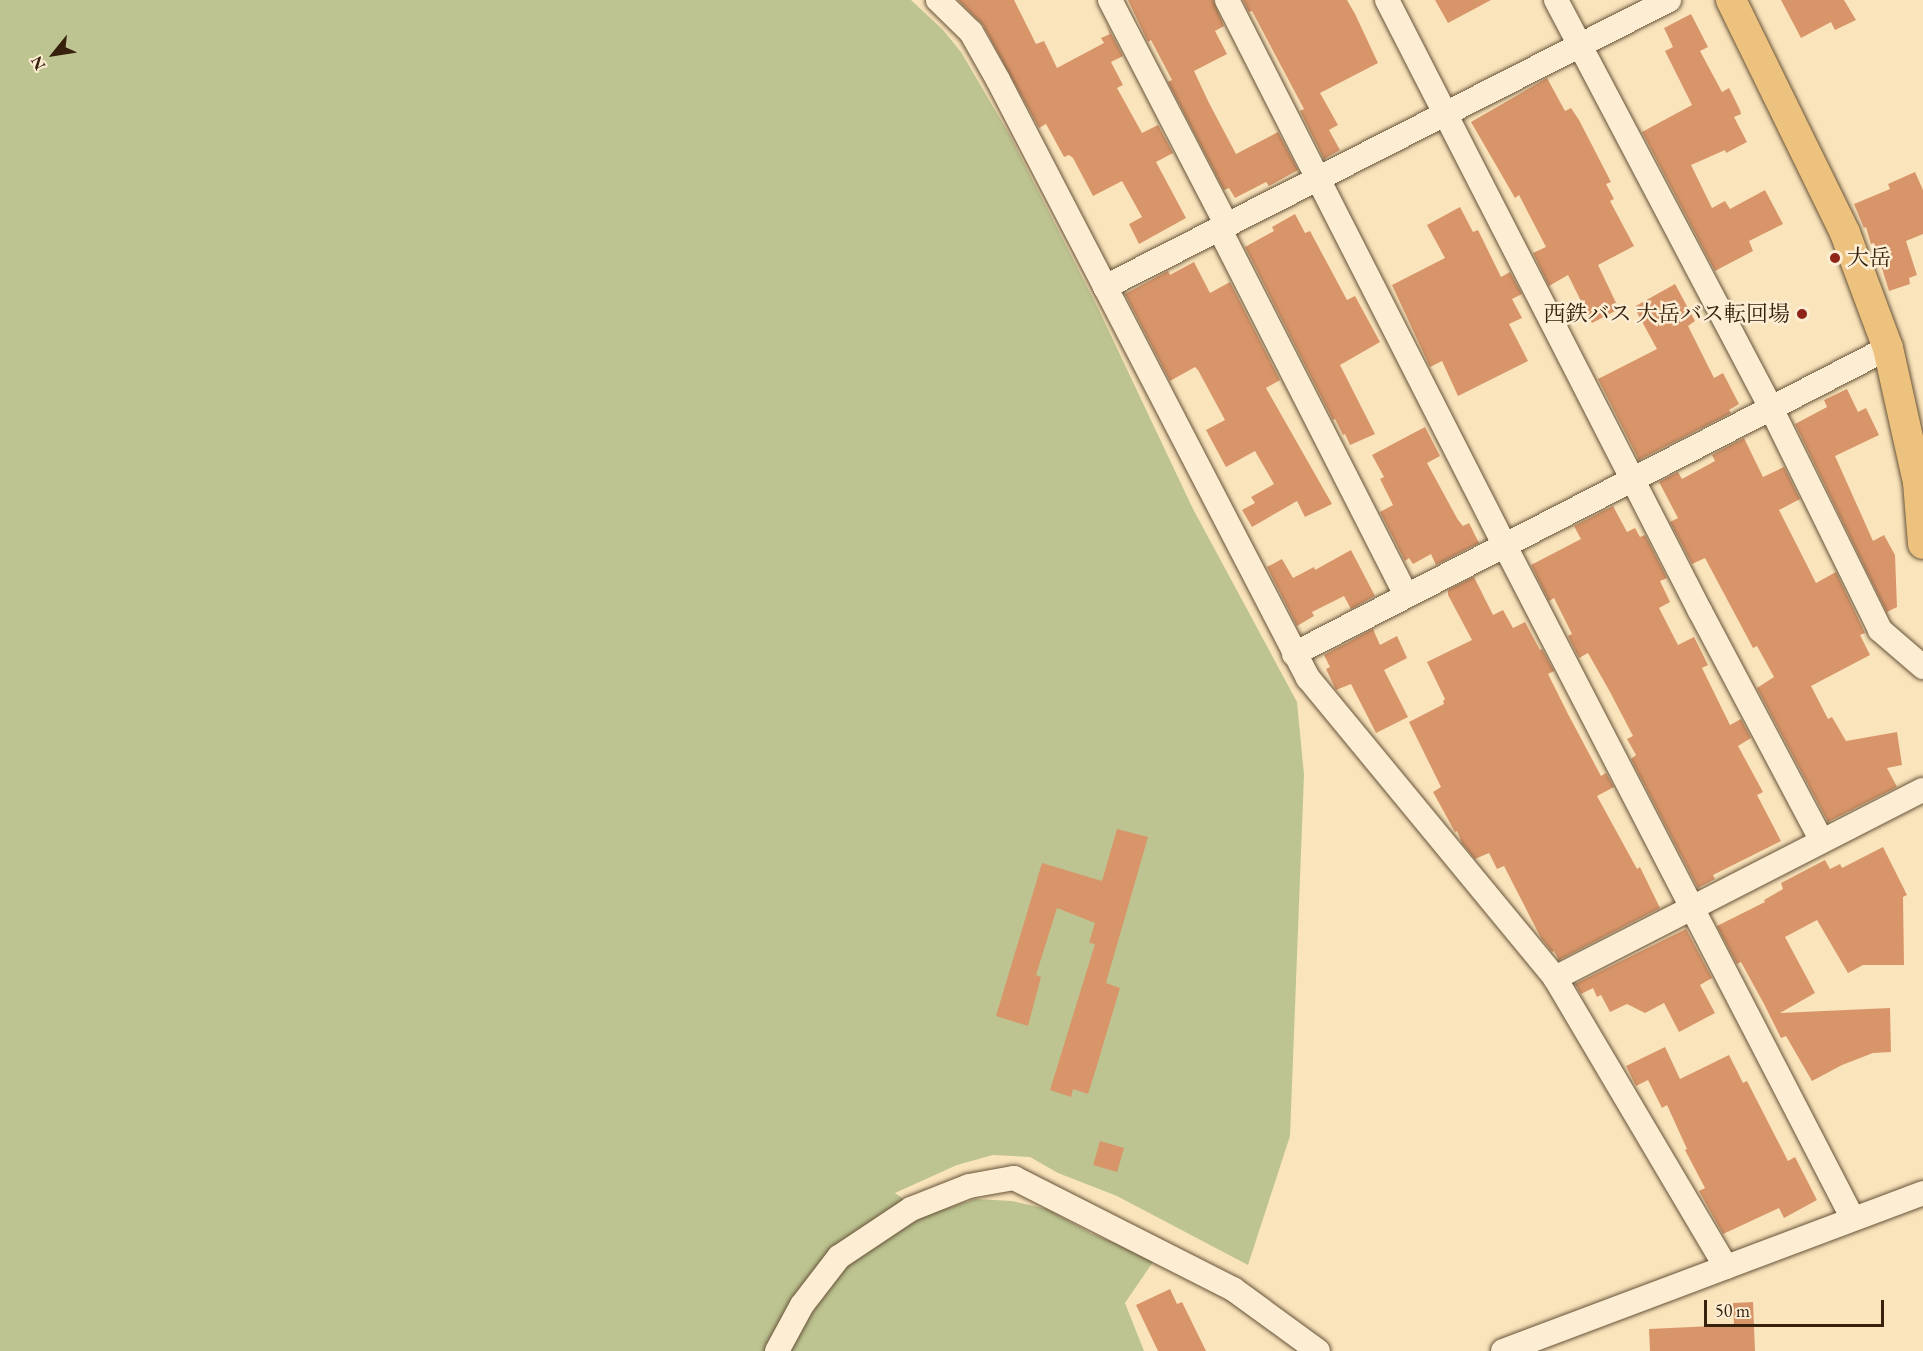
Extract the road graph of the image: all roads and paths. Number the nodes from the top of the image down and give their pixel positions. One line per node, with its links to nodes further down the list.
1 (938, 0): 12 (street)
2 (1110, 0): 11 (street)
3 (1227, 0): 10 (street)
4 (1387, 0): 9 (street)
5 (1556, 0): 8 (street)
6 (1669, 0): 8 (street)
7 (1731, 0): 13 (main road)
8 (1581, 46): 9 (street); 14 (street)
9 (1445, 114): 10 (street); 15 (street)
10 (1319, 180): 11 (street); 16 (street)
11 (1223, 228): 12 (street); 18 (street)
12 (1105, 287): 19 (street)
13 (1888, 348): 14 (street); 17 (main road)
14 (1771, 408): 15 (street); 20 (street)
15 (1632, 480): 16 (street); 22 (street)
16 (1504, 544): 18 (street); 23 (street)
17 (1923, 544)
18 (1406, 595): 19 (street)
19 (1294, 654): 24 (street)
20 (1923, 667)
21 (1923, 790): 22 (street)
22 (1821, 840): 23 (street)
23 (1692, 907): 24 (street); 26 (street)
24 (1555, 978): 27 (street)
25 (1923, 1192): 26 (street)
26 (1852, 1217): 27 (street)
27 (1726, 1267): 30 (street)
28 (777, 1351): 29 (street)
29 (1318, 1351)
30 (1503, 1351)

